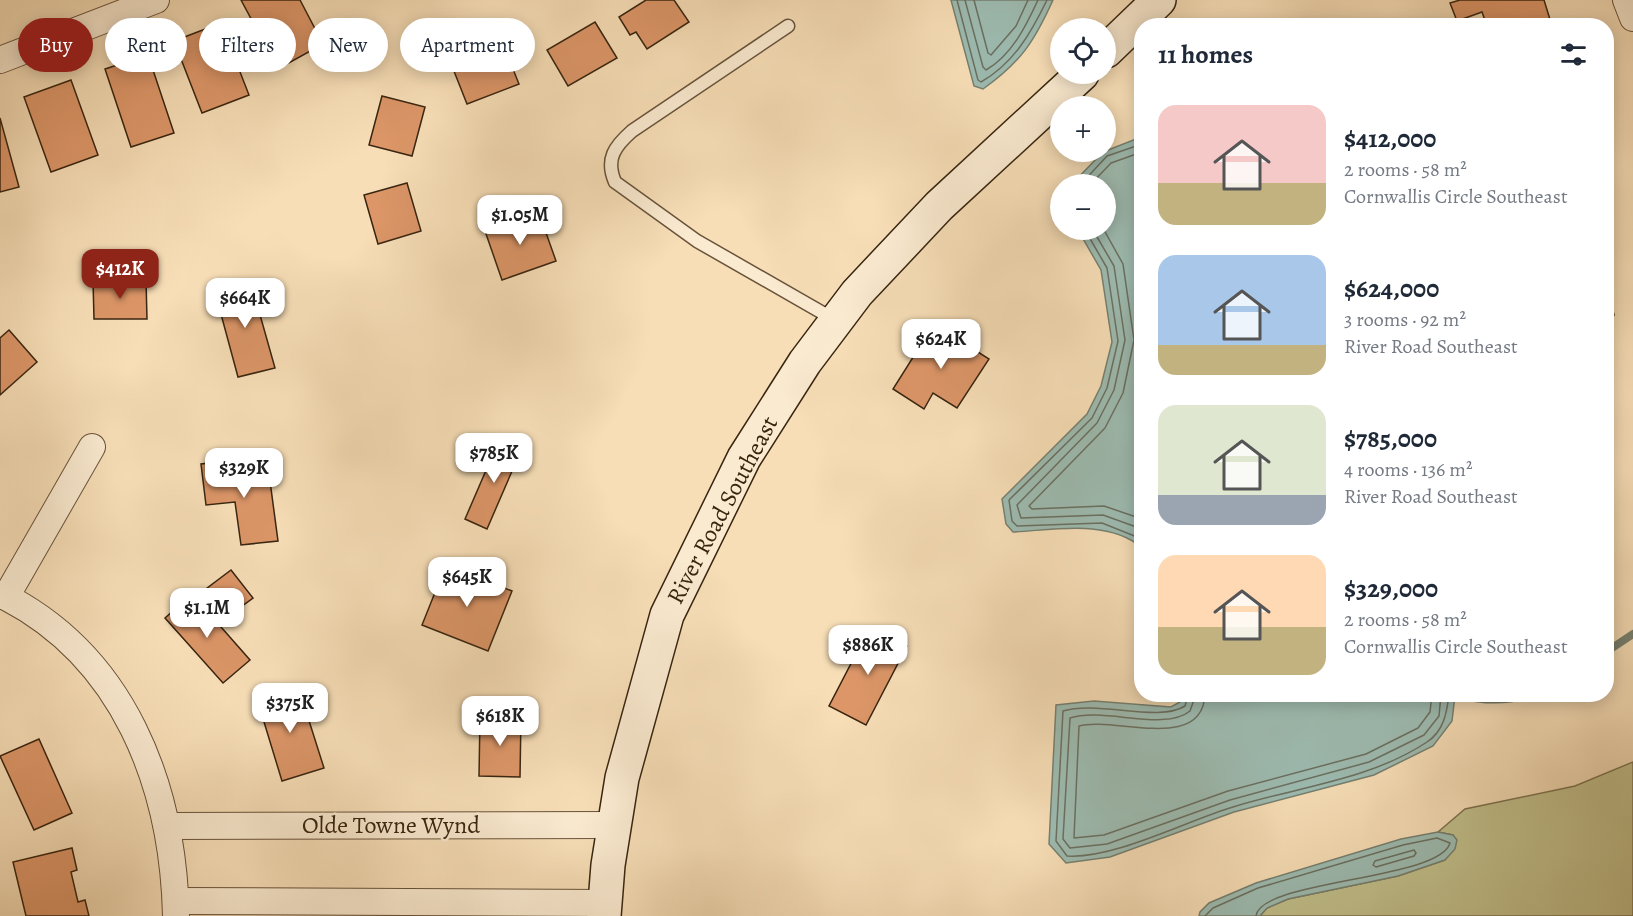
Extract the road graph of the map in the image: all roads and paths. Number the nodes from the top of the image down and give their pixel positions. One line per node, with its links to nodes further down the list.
1 (156, 0): 9 (street)
2 (1159, 0): 4 (main road)
3 (1626, 0): 5 (street)
4 (1140, 18)
5 (1633, 18)
6 (1134, 24): 8 (main road)
7 (788, 26): 11 (lane)
8 (1116, 41)
9 (0, 60)
10 (1071, 84): 11 (main road, River Road Southeast)
11 (836, 321): 14 (main road, River Road Southeast)
12 (93, 447): 13 (street)
13 (3, 596): 15 (street)
14 (614, 825): 15 (street, Olde Towne Wynd); 17 (main road, River Road Southeast)
15 (168, 826): 16 (street)
16 (176, 908): 17 (street)
17 (604, 909)

